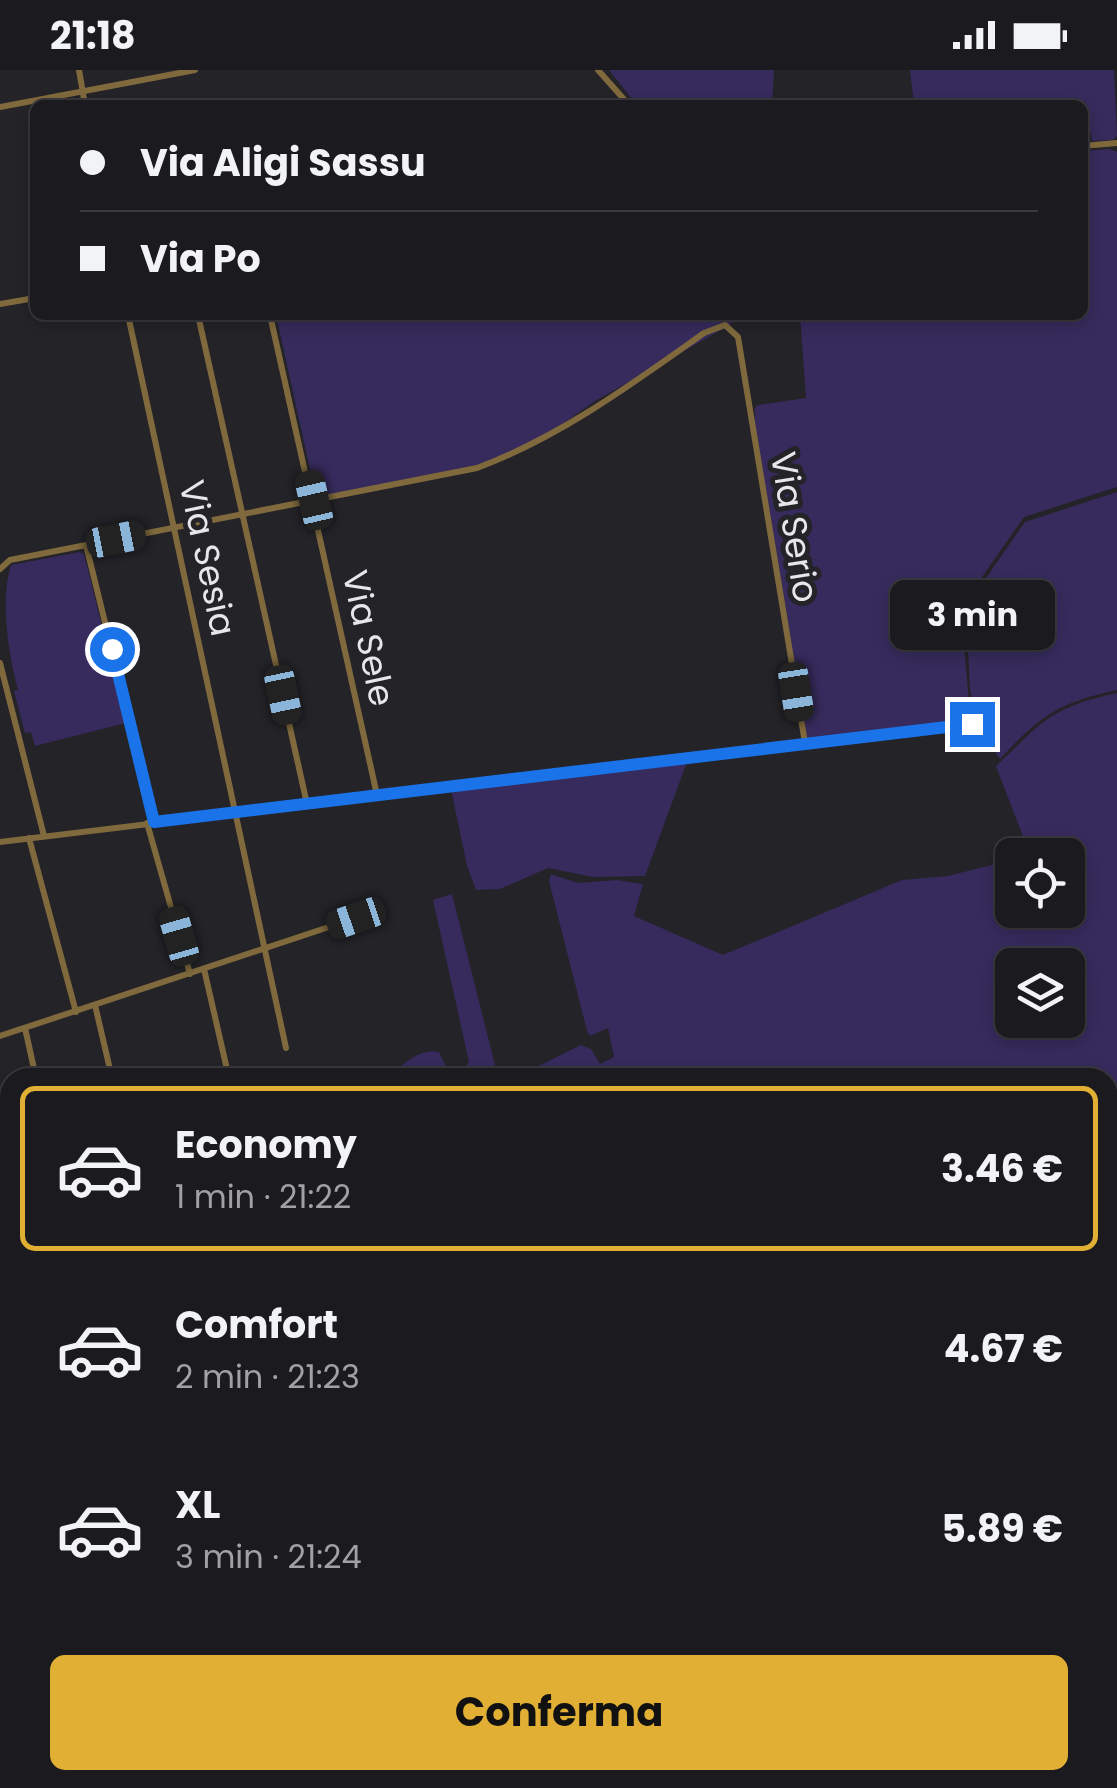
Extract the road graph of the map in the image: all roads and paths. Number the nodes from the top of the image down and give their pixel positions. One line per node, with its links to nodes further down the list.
1 (79, 70): 4 (street)
2 (194, 70): 4 (street)
3 (598, 70): 7 (street)
4 (82, 92): 5 (street); 6 (street)
5 (38, 100)
6 (84, 100)
7 (625, 100)
8 (30, 102): 9 (street)
9 (0, 107)
10 (1117, 143): 11 (street)
11 (1088, 145)
12 (30, 299): 13 (street)
13 (0, 304)
14 (129, 320): 19 (street, Via Sesia)
15 (199, 320): 18 (street)
16 (271, 320): 17 (street, Via Sele)
17 (314, 500): 18 (street); 24 (street, Via Serio); 25 (street, Via Sele)
18 (243, 513): 19 (street); 26 (street)
19 (176, 527): 20 (street); 27 (street, Via Sesia)
20 (86, 545): 21 (street); 28 (street)
21 (0, 569)
22 (0, 663): 29 (street)
23 (972, 724): 24 (street)
24 (805, 743): 25 (street)
25 (377, 796): 26 (street)
26 (307, 804): 27 (street)
27 (238, 812): 28 (street); 33 (street, Via Sesia)
28 (151, 822): 29 (street); 35 (street)
29 (44, 836): 30 (street)
30 (29, 838): 31 (street); 37 (street)
31 (0, 842)
32 (356, 918): 33 (street)
33 (266, 950): 34 (street); 40 (street, Via Sesia)
34 (204, 969): 35 (street); 43 (street)
35 (190, 974): 36 (street)
36 (96, 1005): 37 (street); 42 (street)
37 (76, 1012): 38 (street)
38 (25, 1028): 39 (street); 41 (street)
39 (0, 1036)
40 (286, 1048)
41 (34, 1068)
42 (110, 1068)
43 (227, 1068)

